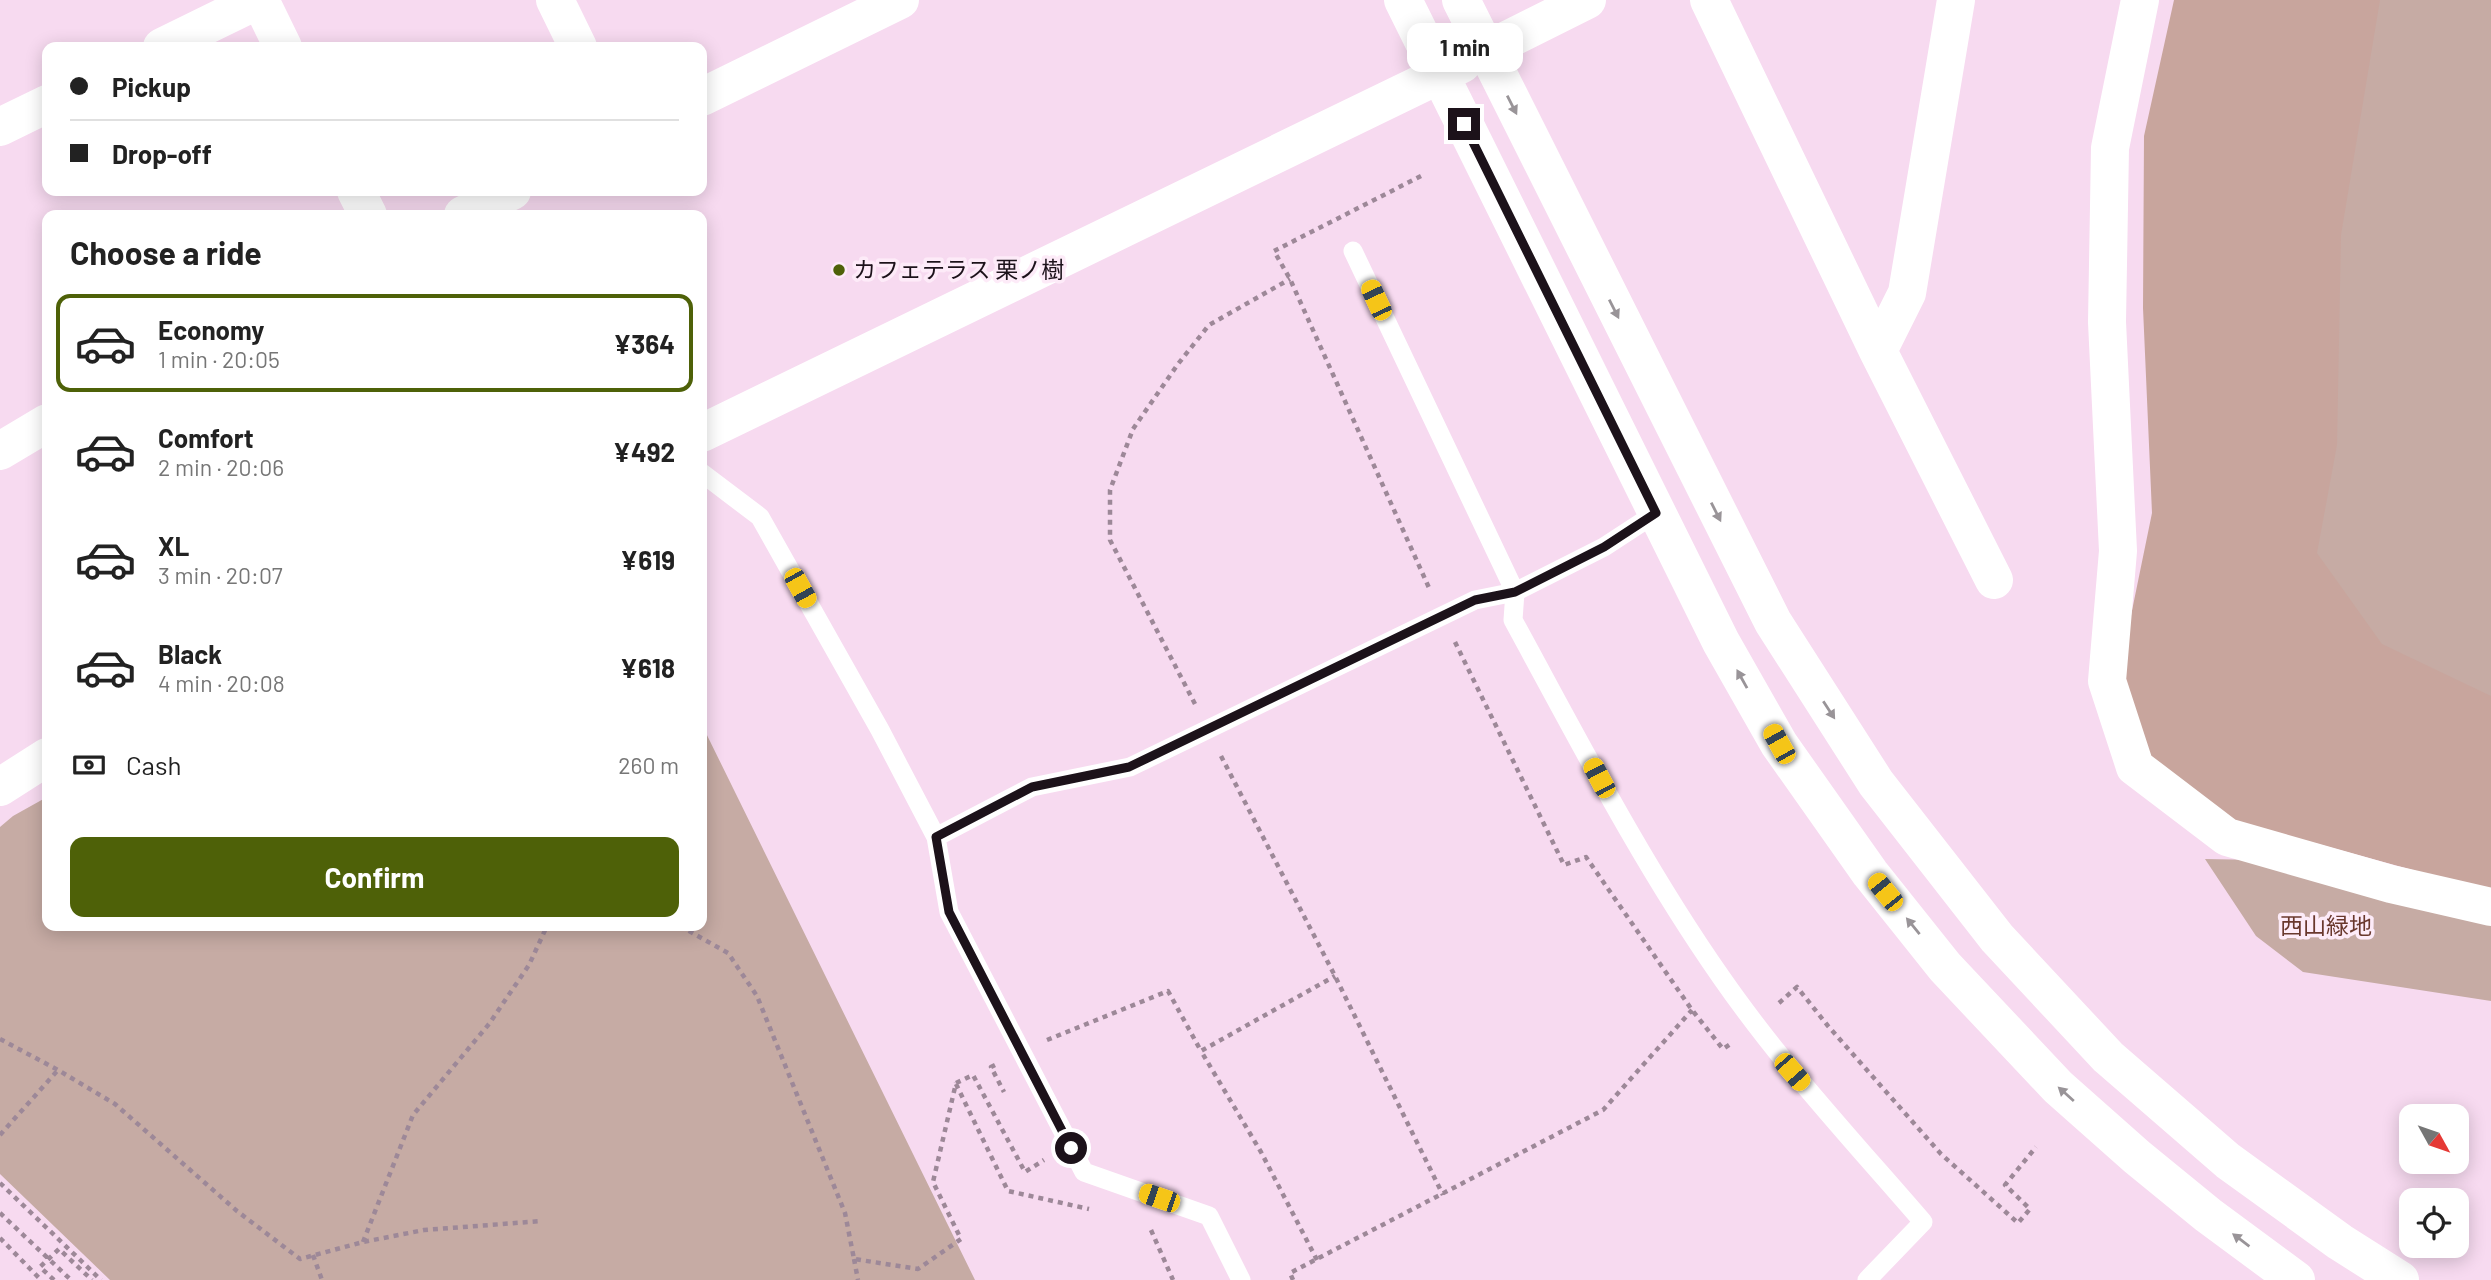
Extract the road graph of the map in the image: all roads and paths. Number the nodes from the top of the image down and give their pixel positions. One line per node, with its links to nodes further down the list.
1 (259, 0): 11 (street); 12 (street)
2 (555, 0): 13 (street)
3 (900, 0): 10 (street)
4 (1403, 0): 15 (street)
5 (1461, 0): 14 (street)
6 (1587, 0): 14 (street)
7 (1709, 0): 22 (street)
8 (1956, 0): 22 (street)
9 (2140, 0): 33 (street)
10 (849, 11): 16 (street)
11 (172, 42)
12 (281, 42)
13 (576, 42)
14 (1485, 51): 15 (street); 65 (street, one-way to 65)
15 (1440, 75): 24 (street); 27 (street)
16 (707, 94)
17 (42, 106): 18 (street)
18 (0, 127)
19 (502, 196): 20 (street)
20 (473, 210)
21 (1353, 251): 29 (lane)
22 (1878, 351): 28 (street)
23 (42, 426): 25 (street)
24 (707, 431)
25 (0, 451)
26 (707, 477): 32 (lane)
27 (1656, 513): 29 (lane); 64 (street, one-way to 27)
28 (1994, 580)
29 (1515, 592): 32 (lane); 63 (lane)
30 (42, 760): 31 (street)
31 (0, 787)
32 (936, 837): 61 (lane)
33 (2491, 907)
34 (545, 931): 50 (path)
35 (689, 931): 52 (path)
36 (1335, 976): 40 (path)
37 (1692, 1010): 54 (path)
38 (0, 1039): 41 (path)
39 (1041, 1042): 40 (path)
40 (1201, 1051): 54 (path)
41 (58, 1070): 42 (path); 51 (path)
42 (0, 1135)
43 (2036, 1147): 46 (path)
44 (1041, 1154): 52 (path)
45 (0, 1183): 55 (path)
46 (2030, 1209)
47 (0, 1213): 53 (path)
48 (542, 1221): 50 (path)
49 (0, 1238): 56 (path)
50 (363, 1242): 51 (path)
51 (313, 1255): 59 (path)
52 (855, 1259): 60 (path)
53 (49, 1260): 55 (path); 57 (path); 58 (path)
54 (1317, 1260): 62 (path)
55 (96, 1279)
56 (41, 1280)
57 (54, 1280)
58 (71, 1280)
59 (322, 1280)
60 (858, 1280)
61 (1241, 1280)
62 (1293, 1280)
63 (1867, 1280)
64 (2296, 1280)
65 (2400, 1280)

